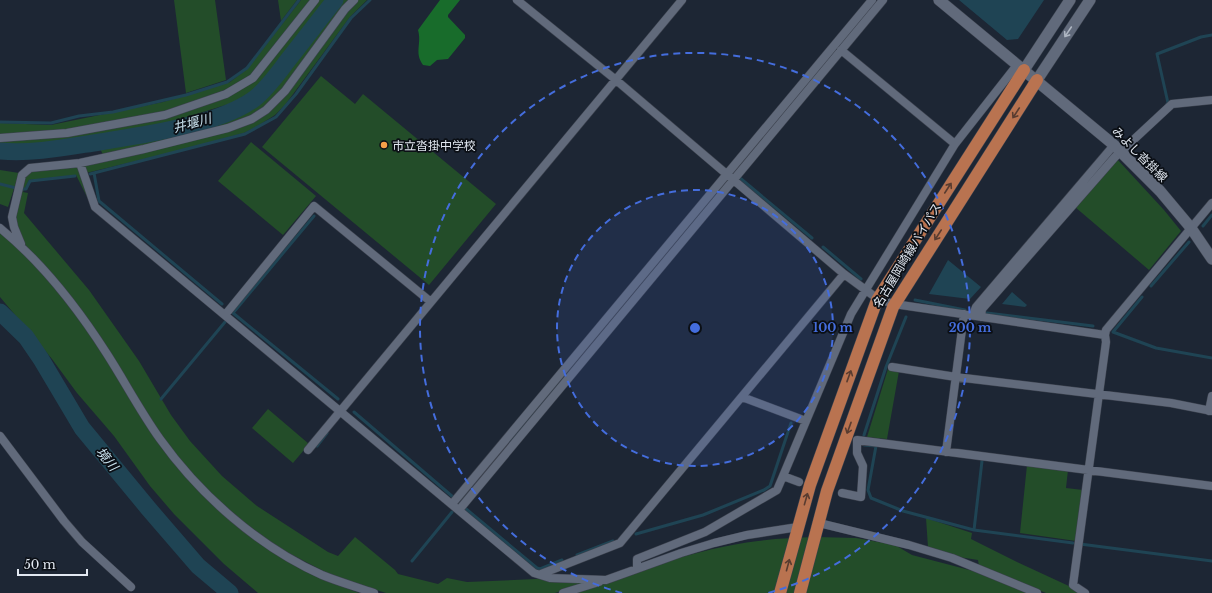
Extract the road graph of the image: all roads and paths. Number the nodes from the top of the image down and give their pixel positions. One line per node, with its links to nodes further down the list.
1 (315, 0): 15 (street)
2 (354, 0): 18 (street)
3 (517, 0): 12 (street)
4 (682, 0): 12 (street)
5 (872, 0): 19 (street)
6 (883, 0): 10 (street)
7 (939, 0): 11 (main road, みよし沓掛線)
8 (1070, 0): 11 (main road)
9 (1090, 0): 13 (main road, one-way to 13)
10 (841, 50): 16 (street); 20 (street)
11 (1020, 67): 13 (main road, みよし沓掛線); 16 (street); 28 (main road, 名古屋岡崎線バイパス, one-way to 11)
12 (616, 80): 19 (street); 29 (street)
13 (1037, 80): 17 (main road, みよし沓掛線); 30 (main road, 名古屋岡崎線バイパス, one-way to 30)
14 (1212, 100): 17 (street)
15 (0, 138)
16 (955, 144): 27 (street)
17 (1118, 148): 23 (main road, みよし沓掛線); 33 (street)
18 (80, 163): 24 (street); 32 (street)
19 (727, 174): 20 (street); 51 (street)
20 (734, 180): 26 (street); 52 (street)
21 (1212, 204): 23 (street)
22 (0, 228): 24 (street)
23 (1191, 228): 25 (main road, みよし沓掛線); 34 (street)
24 (22, 246): 59 (street)
25 (1212, 259)
26 (844, 274): 27 (street); 39 (street)
27 (865, 290): 28 (street); 42 (street)
28 (878, 299): 30 (street); 54 (main road, 名古屋岡崎線バイパス, one-way to 28)
29 (430, 302): 32 (street); 40 (street)
30 (894, 304): 31 (street); 53 (main road, 名古屋岡崎線バイパス, one-way to 53)
31 (964, 314): 33 (street); 36 (street)
32 (225, 315): 40 (street)
33 (977, 316): 34 (street)
34 (1105, 335): 37 (street)
35 (892, 367): 36 (street)
36 (956, 377): 37 (street); 45 (street)
37 (1098, 395): 41 (street); 46 (street)
38 (1212, 396): 41 (street)
39 (742, 397): 42 (street); 56 (street)
40 (340, 411): 44 (street); 51 (street)
41 (1211, 411)
42 (806, 421): 47 (street)
43 (0, 436): 58 (street)
44 (308, 450)
45 (946, 452): 46 (street); 50 (street)
46 (1087, 471): 49 (street); 64 (street)
47 (782, 476): 48 (street); 55 (street)
48 (799, 482)
49 (1212, 486)
50 (842, 493)
51 (452, 504): 52 (street)
52 (459, 510): 56 (street)
53 (819, 523): 62 (main road, 名古屋岡崎線バイパス); 63 (street)
54 (797, 532): 55 (street); 61 (main road, 名古屋岡崎線バイパス, one-way to 54)
55 (637, 568): 57 (street)
56 (541, 574): 57 (street)
57 (606, 580): 60 (street)
58 (131, 587)
59 (374, 593)
60 (563, 593)
61 (780, 593)
62 (800, 593)
63 (1037, 593)
64 (1086, 593)

